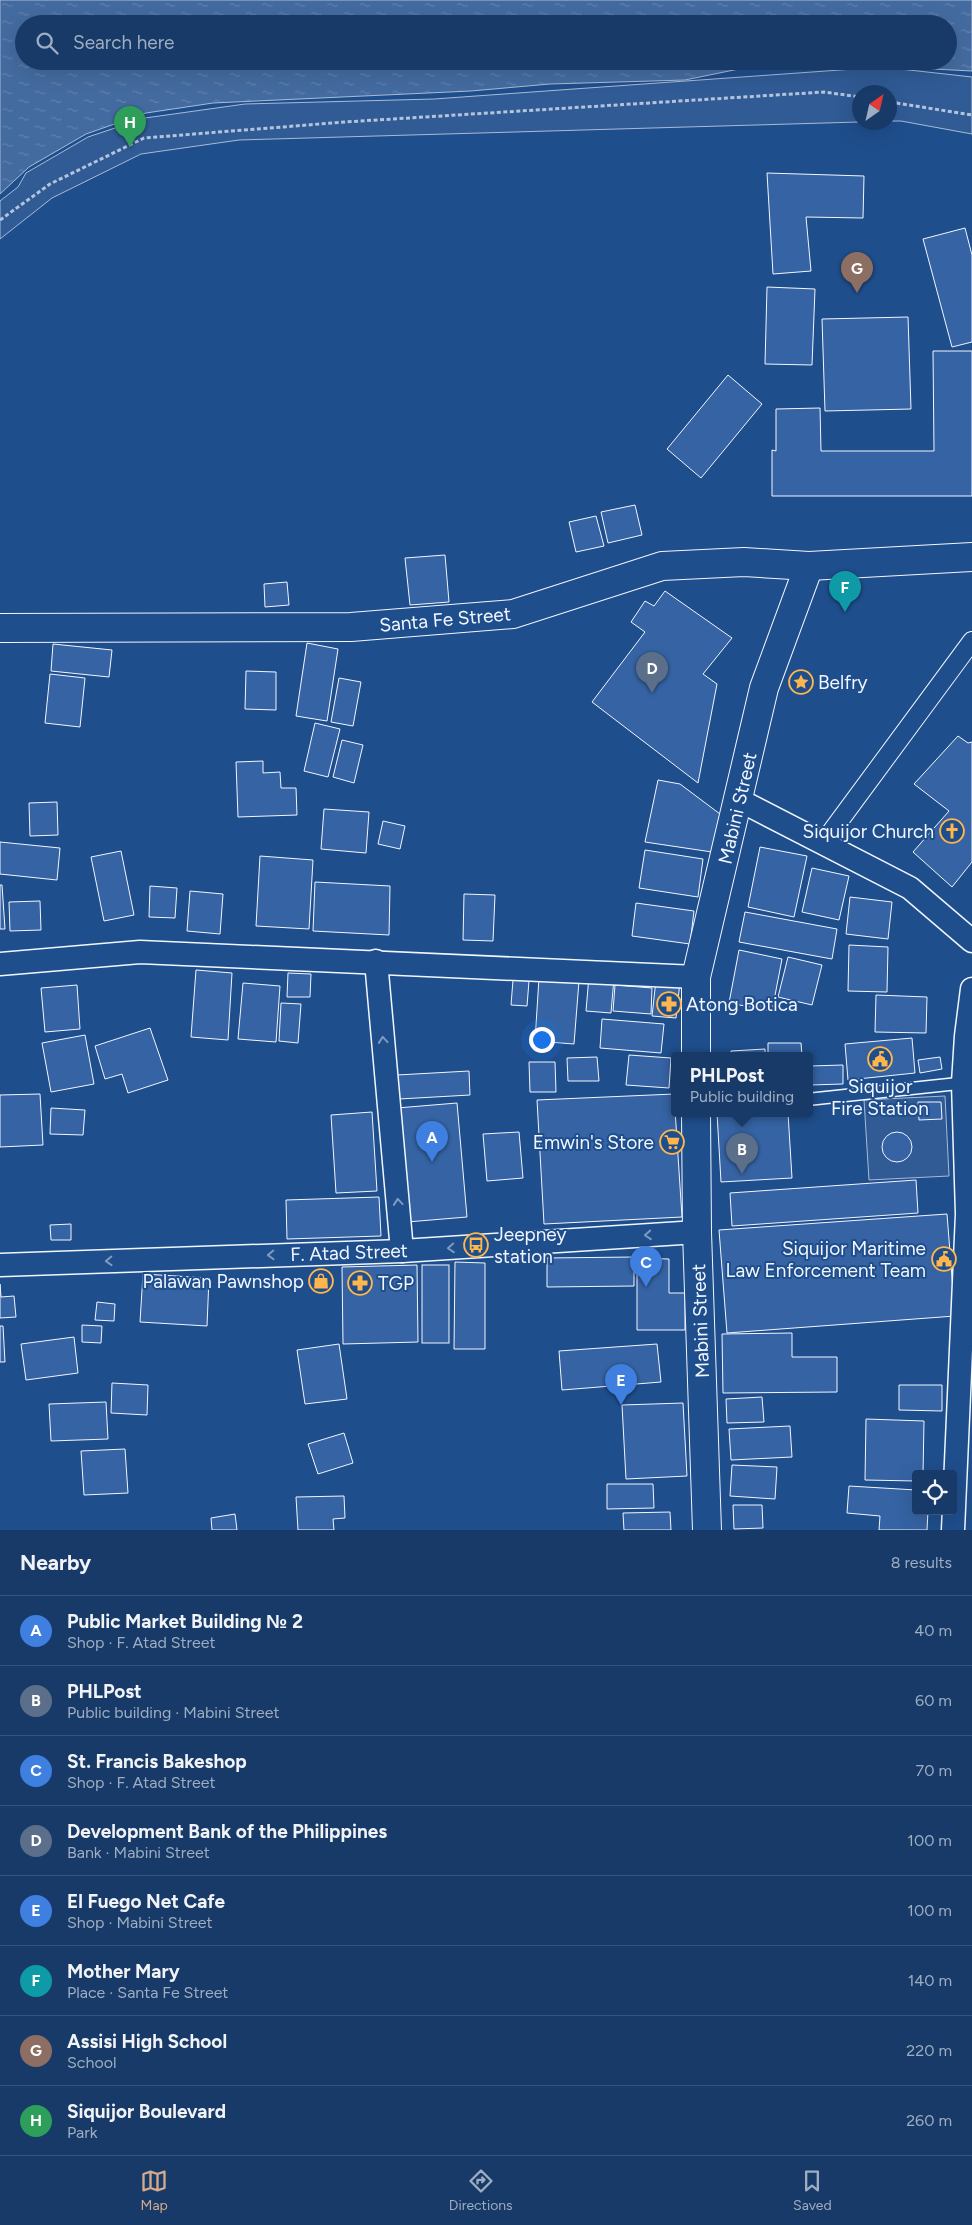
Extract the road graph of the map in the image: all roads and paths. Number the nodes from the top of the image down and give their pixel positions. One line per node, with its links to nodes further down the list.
1 (852, 97): 4 (path)
2 (897, 103): 3 (path)
3 (972, 114)
4 (0, 220)
5 (971, 557): 6 (street, Santa Fe Street)
6 (809, 566): 7 (street, Santa Fe Street); 9 (street, Mabini Street)
7 (0, 628)
8 (972, 641): 10 (street)
9 (739, 800): 10 (street); 14 (street, Mabini Street)
10 (823, 843): 11 (street)
11 (972, 940)
12 (376, 961): 13 (street); 14 (street); 22 (street, one-way to 12)
13 (0, 964)
14 (696, 976): 16 (street, Mabini Street)
15 (972, 989): 17 (street)
16 (696, 1052)
17 (963, 1083): 18 (lane); 20 (street)
18 (813, 1099)
19 (696, 1117): 21 (street, Mabini Street)
20 (970, 1214): 25 (street)
21 (697, 1232): 22 (street, F. Atad Street, one-way to 22); 24 (street, Mabini Street)
22 (402, 1251): 23 (street, F. Atad Street, one-way to 23)
23 (0, 1265)
24 (707, 1530)
25 (953, 1530)

